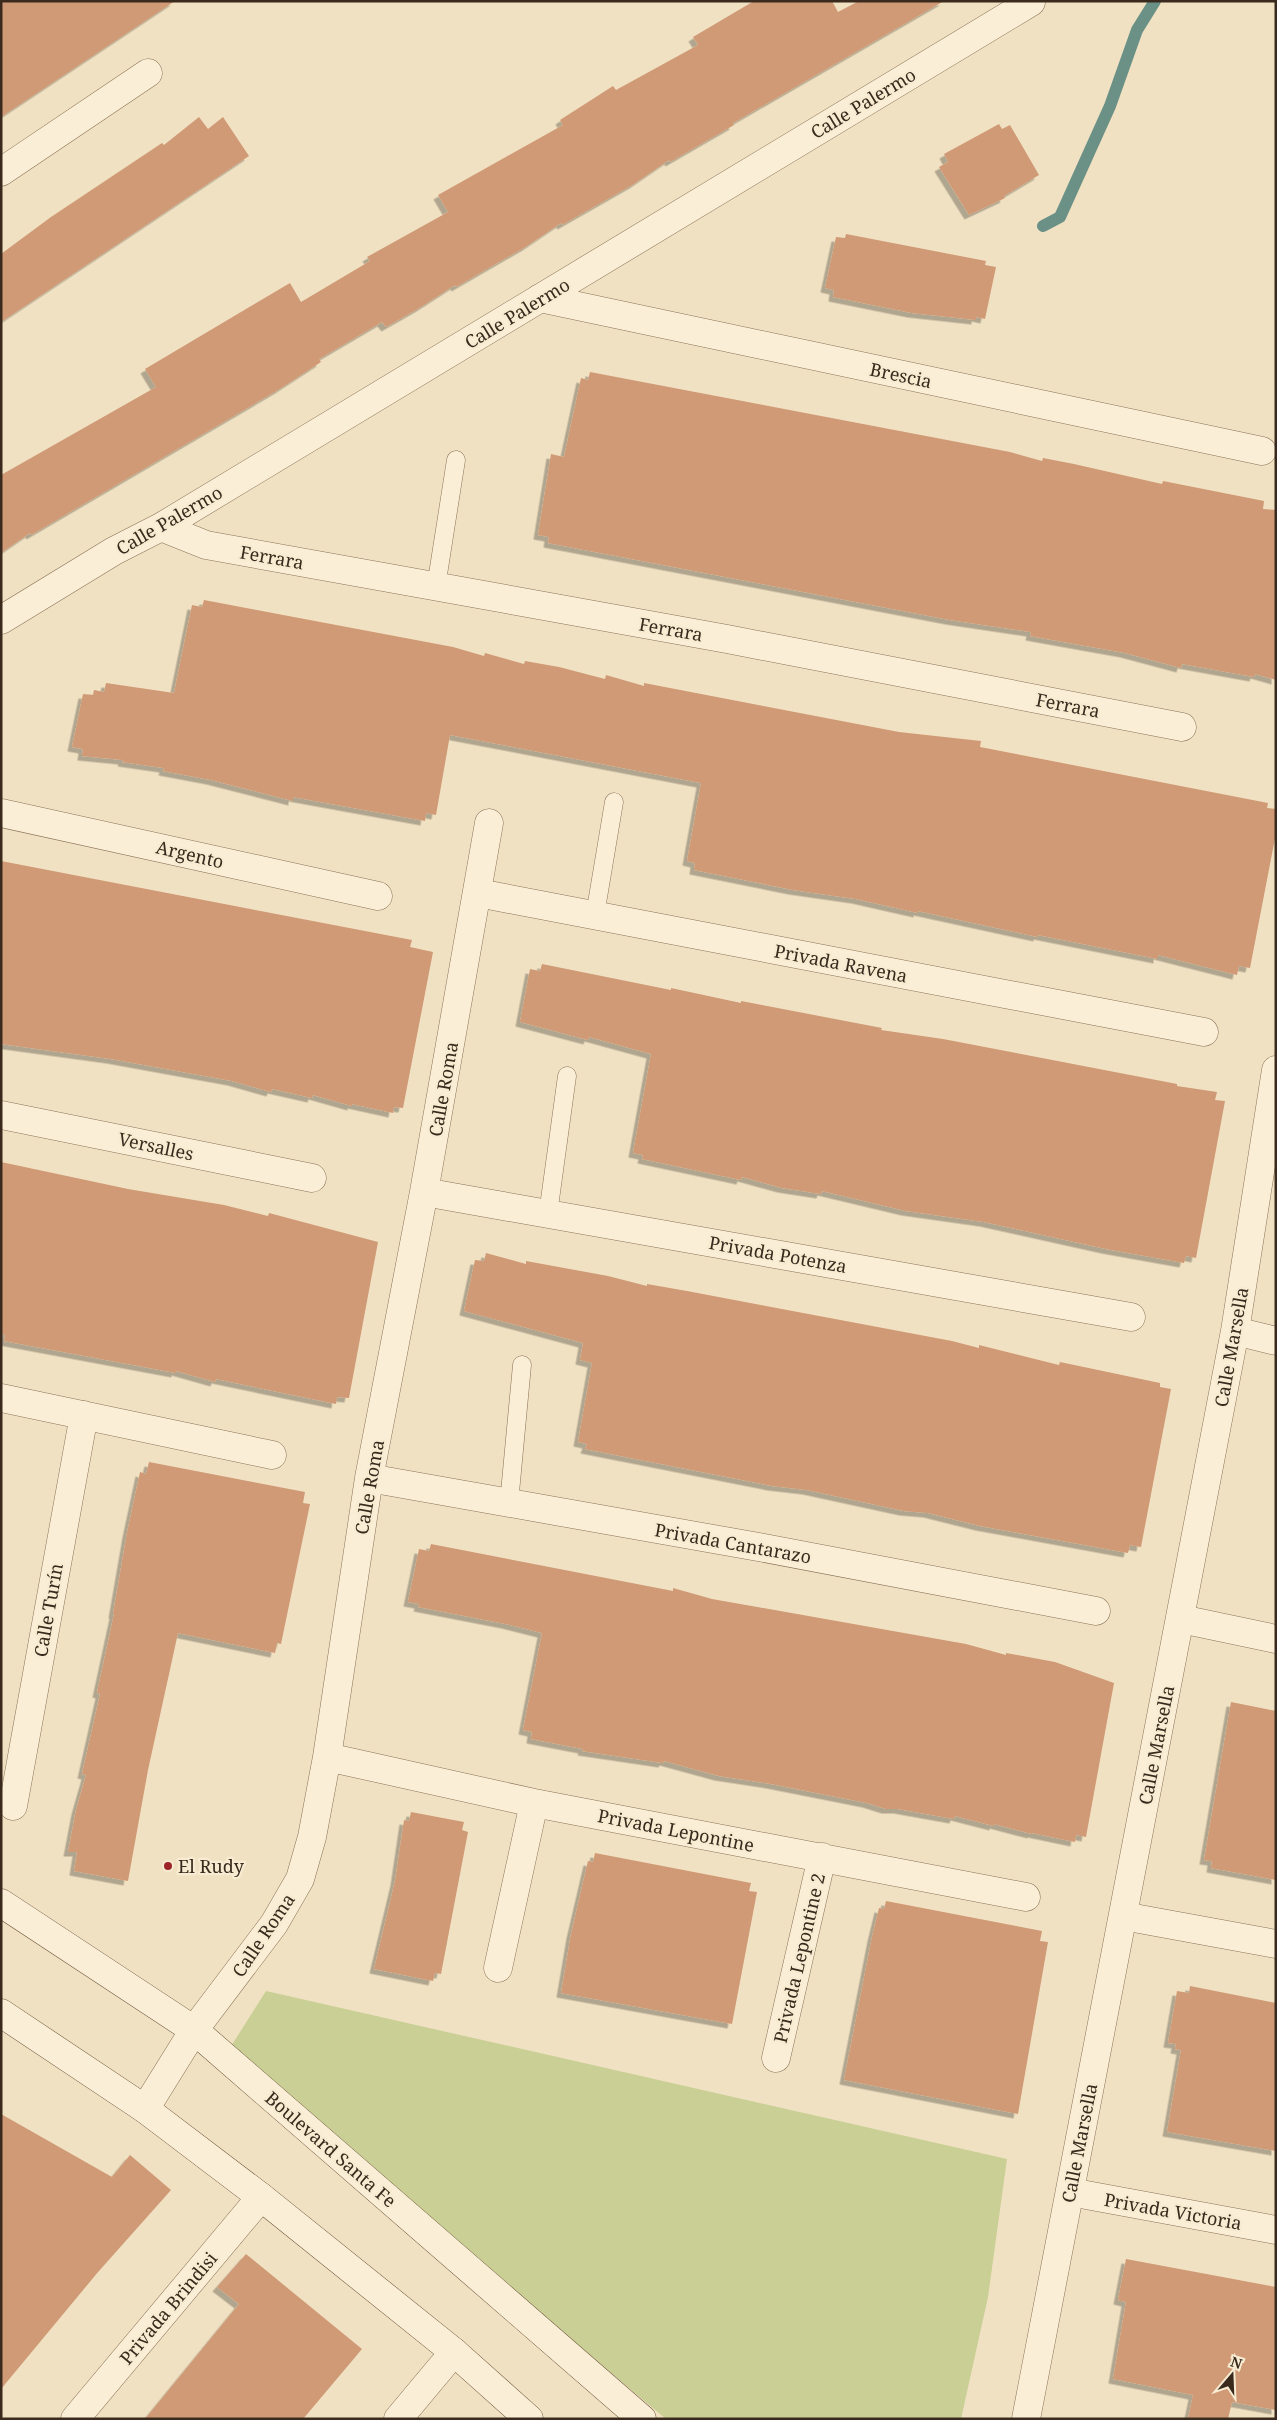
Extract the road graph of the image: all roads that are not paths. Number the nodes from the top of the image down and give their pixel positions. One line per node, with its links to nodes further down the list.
1 (1031, 2): 4 (street, Calle Palermo)
2 (148, 73): 3 (street)
3 (1, 172)
4 (540, 298): 5 (street, Brescia); 7 (street, Calle Palermo)
5 (1262, 451)
6 (456, 460): 8 (lane)
7 (161, 527): 8 (street, Ferrara); 9 (street, Calle Palermo)
8 (436, 587): 10 (street, Ferrara)
9 (1, 620)
10 (1182, 727)
11 (614, 802): 16 (lane)
12 (1, 813): 15 (street, Argento)
13 (489, 822): 14 (street, Calle Roma)
14 (478, 892): 16 (street, Privada Ravena); 22 (street, Calle Roma)
15 (378, 896)
16 (595, 914): 17 (street, Privada Ravena)
17 (1204, 1032)
18 (1276, 1070): 25 (street, Calle Marsella)
19 (567, 1076): 23 (lane)
20 (1, 1114): 21 (street, Versalles)
21 (312, 1178)
22 (424, 1192): 23 (street, Privada Potenza); 31 (street, Calle Roma)
23 (548, 1214): 24 (street, Privada Potenza)
24 (1131, 1317)
25 (1235, 1331): 26 (street); 34 (street, Calle Marsella)
26 (1276, 1340)
27 (522, 1365): 32 (lane)
28 (1, 1398): 29 (street)
29 (84, 1415): 30 (street); 38 (street, Calle Turín)
30 (272, 1455)
31 (369, 1478): 32 (street, Privada Cantarazo); 36 (street, Calle Roma)
32 (509, 1503): 33 (street, Privada Cantarazo)
33 (1096, 1611)
34 (1181, 1619): 35 (street); 42 (street, Calle Marsella)
35 (1276, 1639)
36 (327, 1757): 37 (street, Privada Lepontine); 46 (street, Calle Roma)
37 (534, 1803): 39 (street, Privada Lepontine); 44 (street)
38 (13, 1806)
39 (822, 1857): 40 (street, Privada Lepontine); 47 (street, Privada Lepontine 2)
40 (1026, 1897)
41 (1, 1903): 46 (street, Boulevard Santa Fe)
42 (1123, 1916): 43 (street); 49 (street, Calle Marsella)
43 (1276, 1944)
44 (498, 1968)
45 (1, 2013): 48 (street)
46 (194, 2030): 48 (street, Calle Roma); 56 (street, Boulevard Santa Fe)
47 (776, 2058)
48 (145, 2109): 50 (street)
49 (1070, 2192): 51 (street, Privada Victoria); 57 (street, Calle Marsella)
50 (261, 2197): 52 (street); 53 (street, Privada Brindisi)
51 (1276, 2230)
52 (454, 2352): 54 (street); 55 (street)
53 (75, 2419)
54 (398, 2419)
55 (529, 2419)
56 (642, 2419)
57 (1026, 2419)

